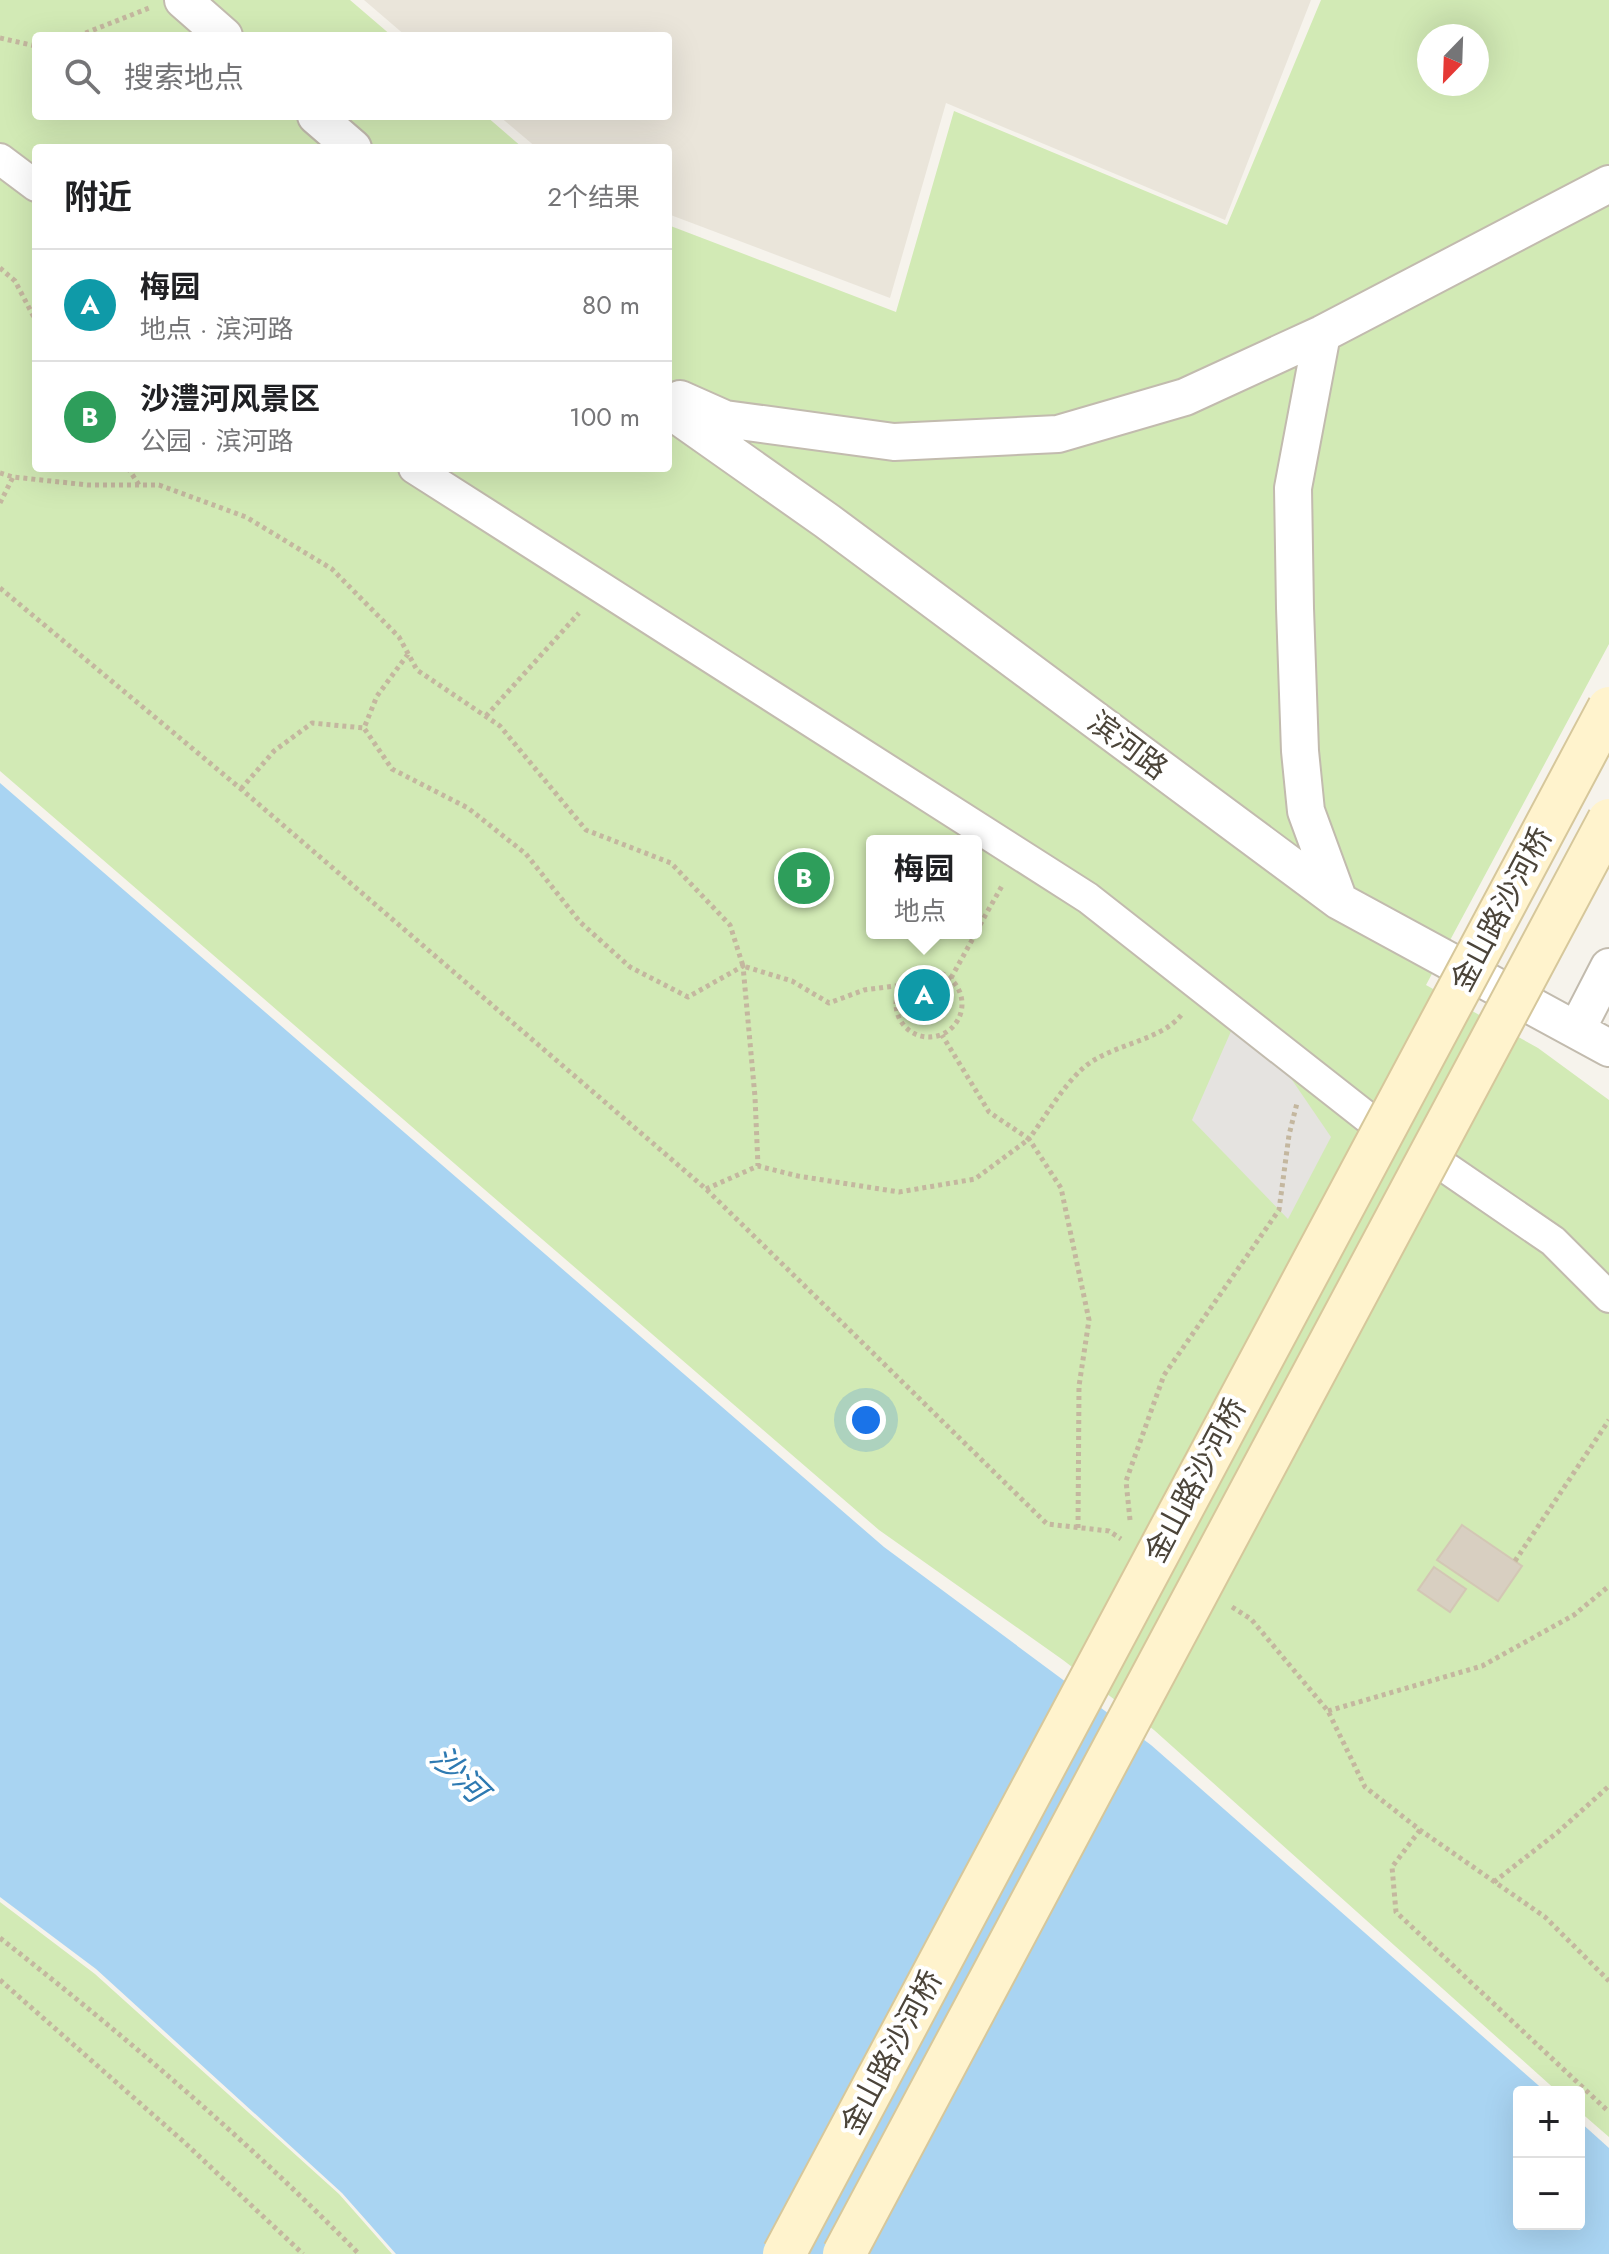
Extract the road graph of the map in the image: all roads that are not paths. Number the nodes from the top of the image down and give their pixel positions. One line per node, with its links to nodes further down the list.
1 (169, 3): 2 (street)
2 (217, 32)
3 (321, 120): 5 (street)
4 (0, 143): 6 (street)
5 (348, 144)
6 (32, 155)
7 (0, 159): 8 (street)
8 (32, 183)
9 (1609, 184): 10 (street)
10 (1322, 334): 11 (street); 16 (street)
11 (672, 396)
12 (672, 412): 16 (street, 滨河路)
13 (420, 472): 20 (street)
14 (1609, 708): 20 (main road, 金山路沙河桥, bridge)
15 (1609, 820): 21 (main road, 金山路沙河桥, bridge)
16 (1339, 901): 18 (street, 滨河路)
17 (1609, 967): 18 (street)
18 (1577, 1029): 19 (street, 滨河路)
19 (1609, 1048)
20 (1382, 1129): 23 (main road, 金山路沙河桥, bridge)
21 (1429, 1156): 22 (street); 24 (main road, 金山路沙河桥, bridge)
22 (1609, 1297)
23 (784, 2254)
24 (844, 2254)

